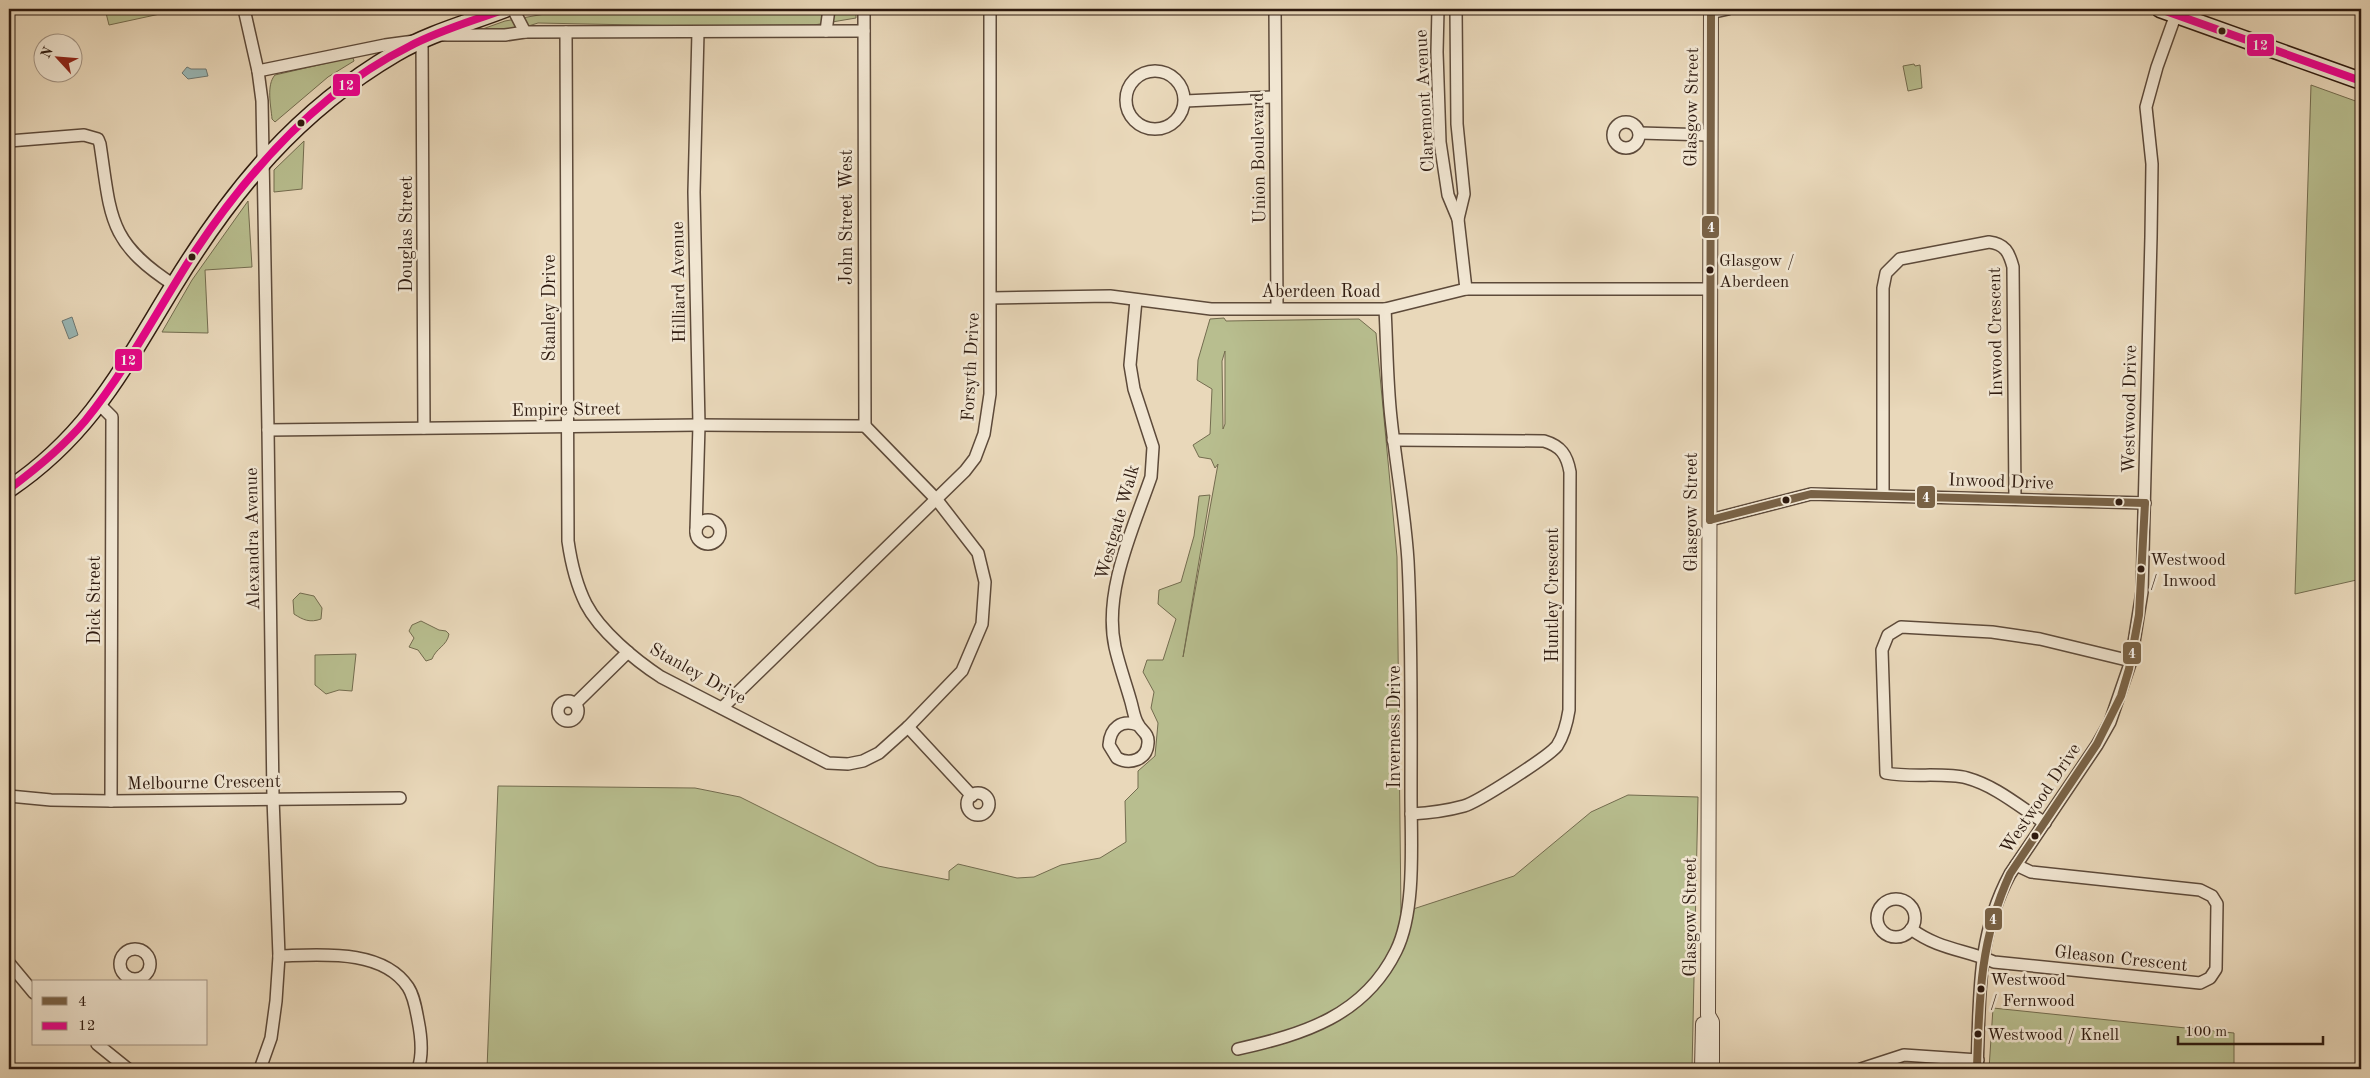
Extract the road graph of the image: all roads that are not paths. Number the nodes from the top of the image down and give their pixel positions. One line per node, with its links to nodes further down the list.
1 (244, 9): 20 (street, Alexandra Avenue)
2 (505, 9): 19 (main road)
3 (513, 9): 16 (street)
4 (829, 9): 14 (street)
5 (864, 9): 15 (street, John Street West)
6 (990, 9): 32 (street, Forsyth Drive)
7 (1275, 9): 22 (street, Union Boulevard)
8 (1438, 9): 28 (street, Claremont Avenue)
9 (1456, 9): 28 (street, Claremont Avenue)
10 (1728, 9): 12 (street)
11 (2160, 9): 13 (main road)
12 (1710, 11): 25 (street, Glasgow Street)
13 (2176, 14): 21 (main road); 47 (street, Westwood Drive)
14 (826, 31): 15 (street); 18 (street)
15 (864, 31): 38 (street, John Street West)
16 (525, 32): 17 (street); 19 (street)
17 (566, 32): 18 (street); 39 (street, Stanley Drive)
18 (698, 32): 37 (street, Hilliard Avenue)
19 (429, 37): 20 (street); 27 (main road); 40 (street, Douglas Street)
20 (258, 71): 27 (street, Alexandra Avenue)
21 (2361, 81)
22 (1274, 97): 23 (street); 34 (street, Union Boulevard)
23 (1185, 101): 23 (street)
24 (1640, 133): 25 (street)
25 (1709, 134): 31 (street, Glasgow Street)
26 (9, 141): 29 (street)
27 (262, 161): 29 (main road); 41 (street, Alexandra Avenue)
28 (1458, 219): 30 (street, Claremont Avenue)
29 (174, 284): 36 (main road)
30 (1466, 289): 31 (street, Aberdeen Road); 35 (street, Aberdeen Road)
31 (1709, 289): 48 (street, Glasgow Street)
32 (991, 298): 33 (street, Aberdeen Road); 46 (street, Forsyth Drive)
33 (1136, 300): 34 (street, Aberdeen Road); 54 (street, Westgate Walk)
34 (1277, 308): 35 (street, Aberdeen Road)
35 (1385, 309): 42 (street, Inverness Drive)
36 (100, 405): 43 (main road); 60 (street, Dick Street)
37 (699, 425): 38 (street, Empire Street); 39 (street, Empire Street); 49 (street, Hilliard Avenue)
38 (865, 426): 46 (street, Stanley Drive)
39 (566, 427): 40 (street, Empire Street); 50 (street, Stanley Drive)
40 (424, 428): 41 (street, Empire Street)
41 (268, 430): 58 (street, Alexandra Avenue)
42 (1393, 440): 61 (street, Inverness Drive); 61 (street, Huntley Crescent)
43 (9, 488)
44 (1883, 496): 45 (street, Inwood Drive); 45 (street, Inwood Crescent); 48 (street, Inwood Drive)
45 (2015, 499): 47 (street, Inwood Drive)
46 (937, 500): 53 (street, Forsyth Drive); 55 (street, Stanley Drive)
47 (2144, 503): 51 (street, Westwood Drive)
48 (1710, 520): 69 (street, Glasgow Street)
49 (696, 531)
50 (628, 652): 52 (street); 53 (street, Stanley Drive)
51 (2131, 661): 62 (street, Westwood Drive); 62 (street)
52 (576, 704)
53 (722, 708): 55 (street, Stanley Drive)
54 (1138, 725)
55 (908, 727): 57 (street)
56 (9, 796): 60 (street, Melbourne Crescent)
57 (972, 796)
58 (273, 798): 59 (street, Melbourne Crescent); 60 (street, Melbourne Crescent); 65 (street, Alexandra Avenue)
59 (400, 798)
60 (111, 801)
61 (1411, 814): 71 (street, Inverness Drive)
62 (2045, 823): 63 (street, Westwood Drive)
63 (2016, 865): 66 (street, Westwood Drive); 66 (street, Gleason Crescent)
64 (1911, 929): 66 (street)
65 (279, 956): 74 (street, Alexandra Avenue); 75 (street)
66 (1982, 957): 72 (street, Westwood Drive)
67 (9, 963): 68 (street)
68 (32, 990)
69 (1708, 1015): 76 (street, Glasgow Street); 77 (street, Glasgow Street)
70 (99, 1046): 73 (street)
71 (1238, 1049)
72 (1977, 1064): 78 (street)
73 (128, 1069)
74 (260, 1069)
75 (418, 1069)
76 (1702, 1069)
77 (1712, 1069)
78 (1860, 1069)

